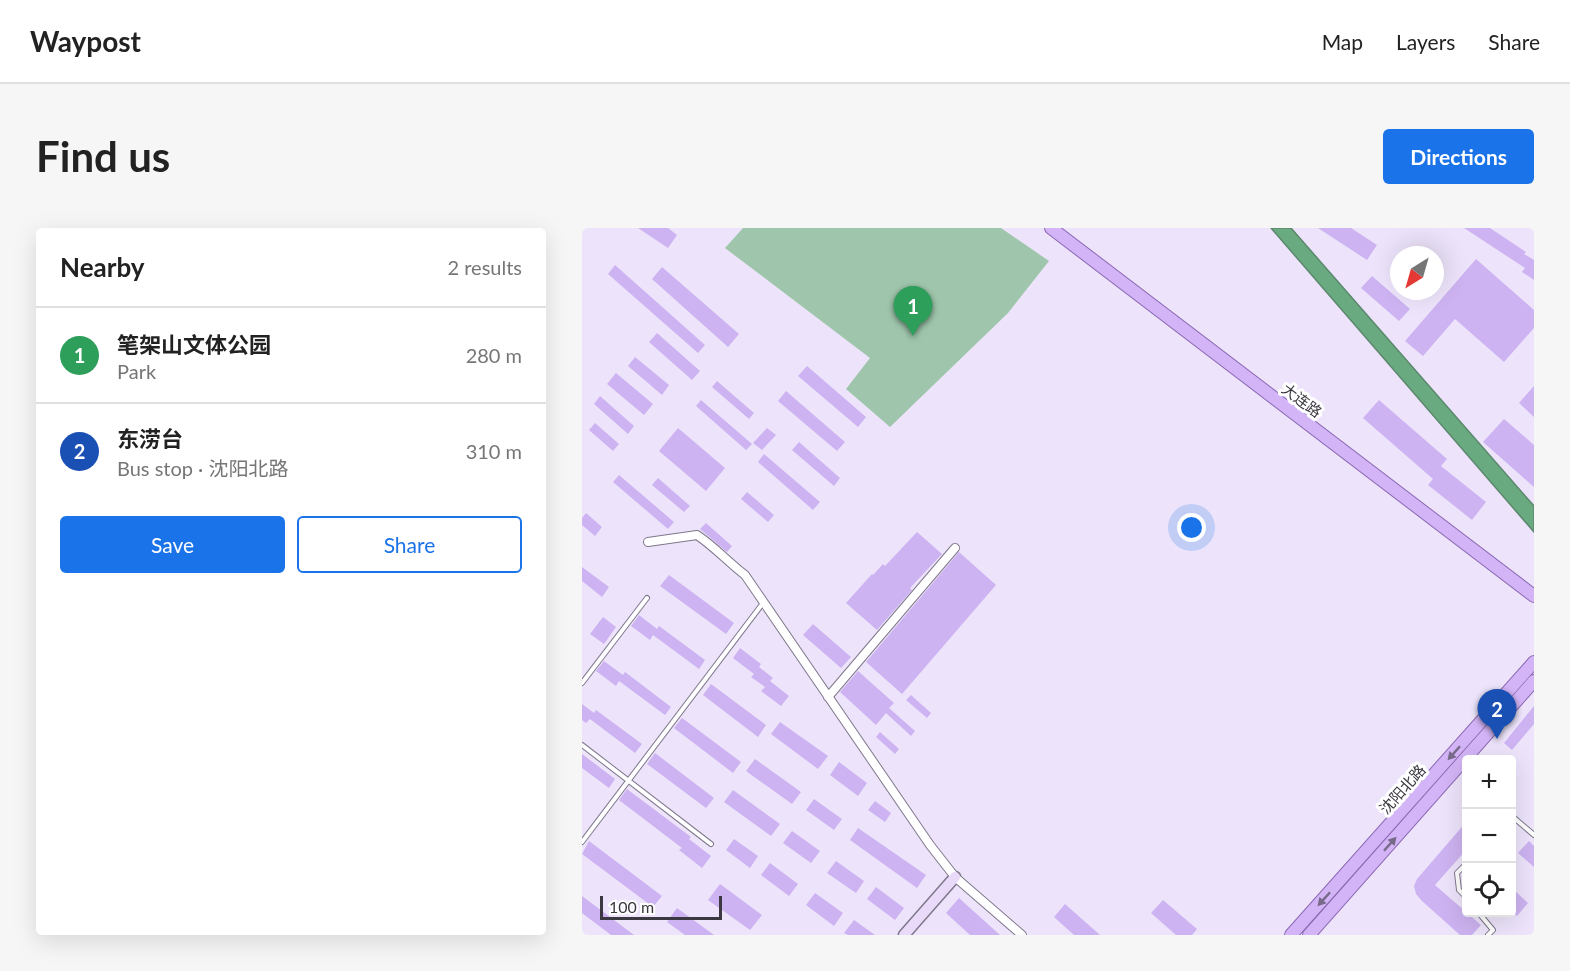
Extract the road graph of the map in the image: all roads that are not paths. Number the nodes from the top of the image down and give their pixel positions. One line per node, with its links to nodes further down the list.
1 (1051, 228): 4 (main road, 大连路)
2 (648, 542): 6 (street)
3 (955, 548): 10 (street)
4 (1534, 596)
5 (647, 598): 9 (lane)
6 (763, 603): 10 (street); 12 (lane)
7 (1534, 662): 23 (main road, 沈阳北路, one-way to 23)
8 (1534, 681): 24 (main road, 沈阳北路, one-way to 8)
9 (582, 683)
10 (828, 697): 18 (street)
11 (582, 745): 12 (lane)
12 (629, 780): 15 (lane); 16 (lane)
13 (1516, 821): 14 (lane)
14 (1534, 835)
15 (582, 842)
16 (711, 844)
17 (1462, 869): 19 (lane)
18 (955, 877): 21 (street); 22 (street)
19 (1462, 893)
20 (1482, 917): 25 (lane)
21 (904, 935)
22 (1022, 935)
23 (1291, 935)
24 (1310, 935)
25 (1488, 935)

